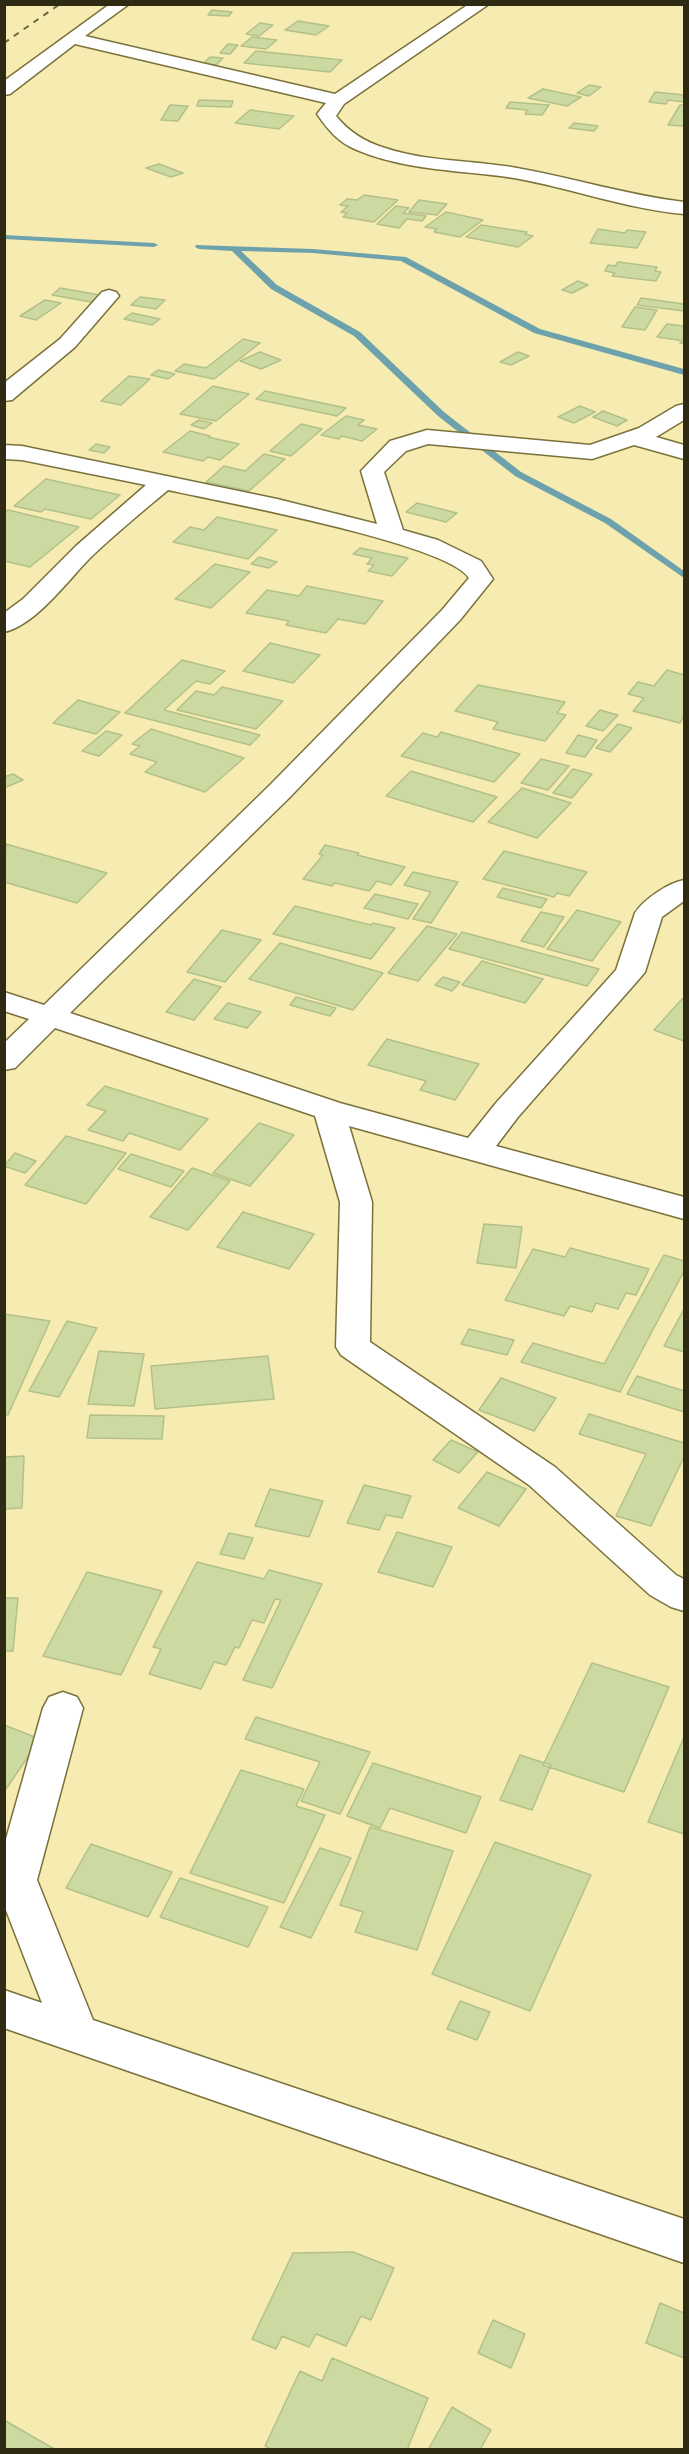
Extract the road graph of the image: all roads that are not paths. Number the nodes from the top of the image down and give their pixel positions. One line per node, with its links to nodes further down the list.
1 (121, 4): 3 (street)
2 (481, 4): 5 (street)
3 (72, 38): 4 (street); 5 (street)
4 (4, 90)
5 (338, 100): 6 (street)
6 (684, 208)
7 (109, 296): 8 (street)
8 (4, 395)
9 (684, 411): 10 (street)
10 (635, 438): 12 (street); 14 (street)
11 (4, 452): 13 (street)
12 (684, 452)
13 (161, 484): 14 (street); 15 (street)
14 (393, 535): 18 (street)
15 (4, 625)
16 (684, 888): 21 (street)
17 (4, 1001): 18 (street)
18 (50, 1015): 19 (street); 20 (street)
19 (4, 1061)
20 (329, 1110): 21 (street); 23 (street)
21 (475, 1151): 22 (street)
22 (684, 1208)
23 (684, 1597)
24 (63, 1708): 26 (street)
25 (4, 2009): 26 (street)
26 (76, 2033): 27 (street)
27 (684, 2241)

